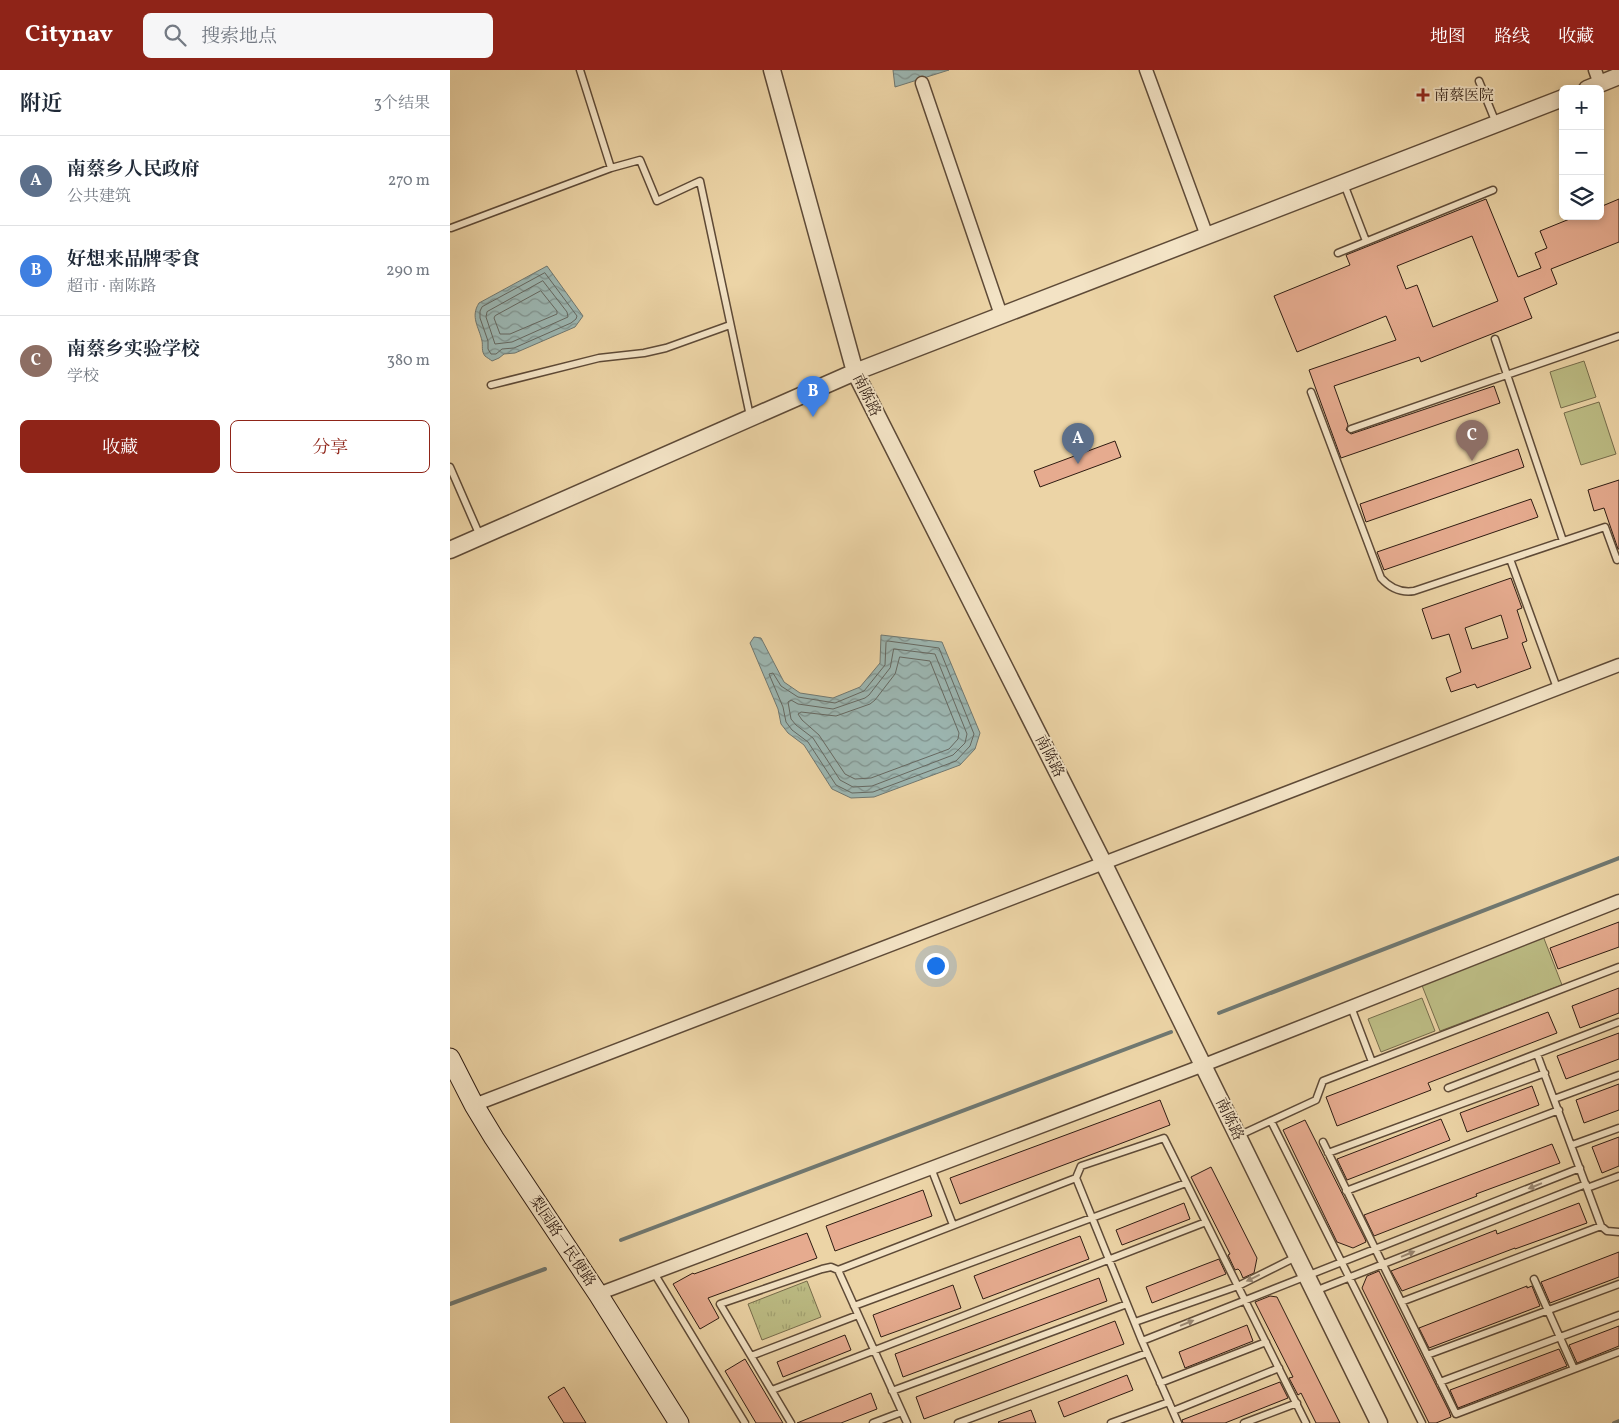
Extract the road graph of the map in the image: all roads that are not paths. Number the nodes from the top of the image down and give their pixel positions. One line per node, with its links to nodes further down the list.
1 (580, 70): 10 (lane)
2 (772, 70): 21 (street, 南陈路)
3 (1146, 70): 14 (street)
4 (1619, 76): 6 (street)
5 (1479, 81): 9 (lane)
6 (1594, 81)
7 (922, 83): 17 (street)
8 (1559, 100): 9 (street)
9 (1496, 124): 11 (street)
10 (610, 168): 13 (lane); 18 (lane)
11 (1343, 183): 14 (street); 15 (lane)
12 (1493, 190): 15 (lane)
13 (451, 228)
14 (1207, 236): 17 (street)
15 (1366, 241): 16 (lane)
16 (1338, 252)
17 (1001, 315): 21 (street)
18 (730, 325): 23 (lane); 25 (lane)
19 (1619, 336): 22 (lane)
20 (1495, 339): 22 (lane)
21 (855, 372): 25 (street); 35 (street, 南陈路)
22 (1507, 375): 26 (lane); 29 (lane)
23 (491, 384)
24 (1311, 392): 31 (lane)
25 (750, 418): 28 (street)
26 (1351, 429)
27 (450, 467): 28 (lane)
28 (480, 537): 30 (street)
29 (1562, 541): 31 (lane); 32 (lane)
30 (450, 550)
31 (1510, 559): 34 (lane)
32 (1619, 559)
33 (1619, 664): 34 (street)
34 (1557, 688): 35 (street)
35 (1103, 862): 43 (street, 南陈路); 48 (street)
36 (1619, 901): 38 (street)
37 (1619, 968): 42 (lane)
38 (1351, 1007): 42 (lane); 43 (street)
39 (1619, 1022): 40 (lane)
40 (1537, 1054): 44 (lane); 46 (lane)
41 (450, 1058): 48 (main road, 梨园路一民便路)
42 (1372, 1062): 50 (lane)
43 (1204, 1065): 52 (street, 南陈路); 56 (street)
44 (1544, 1073): 47 (lane); 55 (lane)
45 (1619, 1075): 47 (lane)
46 (1448, 1088)
47 (1554, 1099): 49 (lane)
48 (474, 1105): 80 (main road, 梨园路一民便路)
49 (1558, 1110): 54 (lane); 62 (lane)
50 (1271, 1121): 52 (lane); 71 (lane)
51 (1619, 1128): 54 (lane)
52 (1238, 1136): 69 (street, 南陈路)
53 (1322, 1142): 55 (lane)
54 (1572, 1146): 57 (lane)
55 (1328, 1153): 62 (lane)
56 (931, 1168): 65 (lane); 74 (street)
57 (1580, 1168): 61 (lane); 68 (lane, one-way to 68)
58 (1619, 1176): 61 (lane)
59 (1076, 1178): 60 (lane); 63 (lane); 65 (lane)
60 (1186, 1183): 63 (lane); 64 (lane)
61 (1587, 1186): 66 (lane); 72 (lane, one-way to 61)
62 (1346, 1191): 68 (lane)
63 (1092, 1218): 70 (lane); 84 (lane)
64 (1206, 1222): 70 (lane); 79 (lane)
65 (953, 1225): 73 (lane)
66 (1601, 1226): 67 (lane); 82 (lane)
67 (1619, 1232)
68 (1375, 1250): 71 (lane); 72 (lane)
69 (1297, 1257): 77 (street, 南陈路); 79 (lane, one-way to 79)
70 (1109, 1260): 83 (lane); 92 (lane)
71 (1342, 1263): 75 (lane); 77 (lane)
72 (1383, 1264): 75 (lane); 82 (lane)
73 (838, 1270): 84 (lane); 96 (lane)
74 (654, 1273): 80 (street); 108 (lane)
75 (1349, 1278): 77 (lane); 118 (lane)
76 (1534, 1279): 85 (lane)
77 (1311, 1284): 81 (lane); 117 (street, 南陈路)
78 (1619, 1284): 85 (lane)
79 (1238, 1286): 81 (lane); 88 (lane)
80 (598, 1294): 107 (main road, 梨园路一民便路)
81 (1245, 1300): 90 (lane, one-way to 81); 91 (lane)
82 (1401, 1302): 95 (lane)
83 (1127, 1304): 88 (lane); 102 (lane)
84 (854, 1306): 86 (lane)
85 (1548, 1310): 89 (lane); 95 (lane)
86 (858, 1315): 92 (lane); 96 (lane)
87 (1619, 1315): 89 (lane)
88 (1135, 1322): 90 (lane)
89 (1560, 1337): 98 (lane); 99 (lane)
90 (1142, 1341): 94 (lane)
91 (1266, 1342): 97 (lane); 100 (lane)
92 (874, 1351): 101 (lane); 102 (lane)
93 (1619, 1352): 98 (lane)
94 (1147, 1353): 100 (lane); 112 (lane)
95 (1427, 1355): 99 (lane)
96 (751, 1356): 101 (lane)
97 (1279, 1368): 104 (lane); 105 (lane)
98 (1574, 1369): 99 (lane)
99 (1440, 1382)
100 (1160, 1383): 103 (lane)
101 (772, 1390): 109 (lane)
102 (892, 1390): 106 (lane)
103 (1169, 1402): 105 (lane); 113 (lane)
104 (1296, 1403): 115 (lane); 116 (lane)
105 (1173, 1411): 114 (lane)
106 (902, 1412): 110 (lane); 111 (lane)
107 (679, 1423)
108 (745, 1423)
109 (791, 1423)
110 (873, 1423)
111 (907, 1423)
112 (958, 1423)
113 (1111, 1423)
114 (1178, 1423)
115 (1244, 1423)
116 (1306, 1423)
117 (1379, 1423)
118 (1422, 1423)

